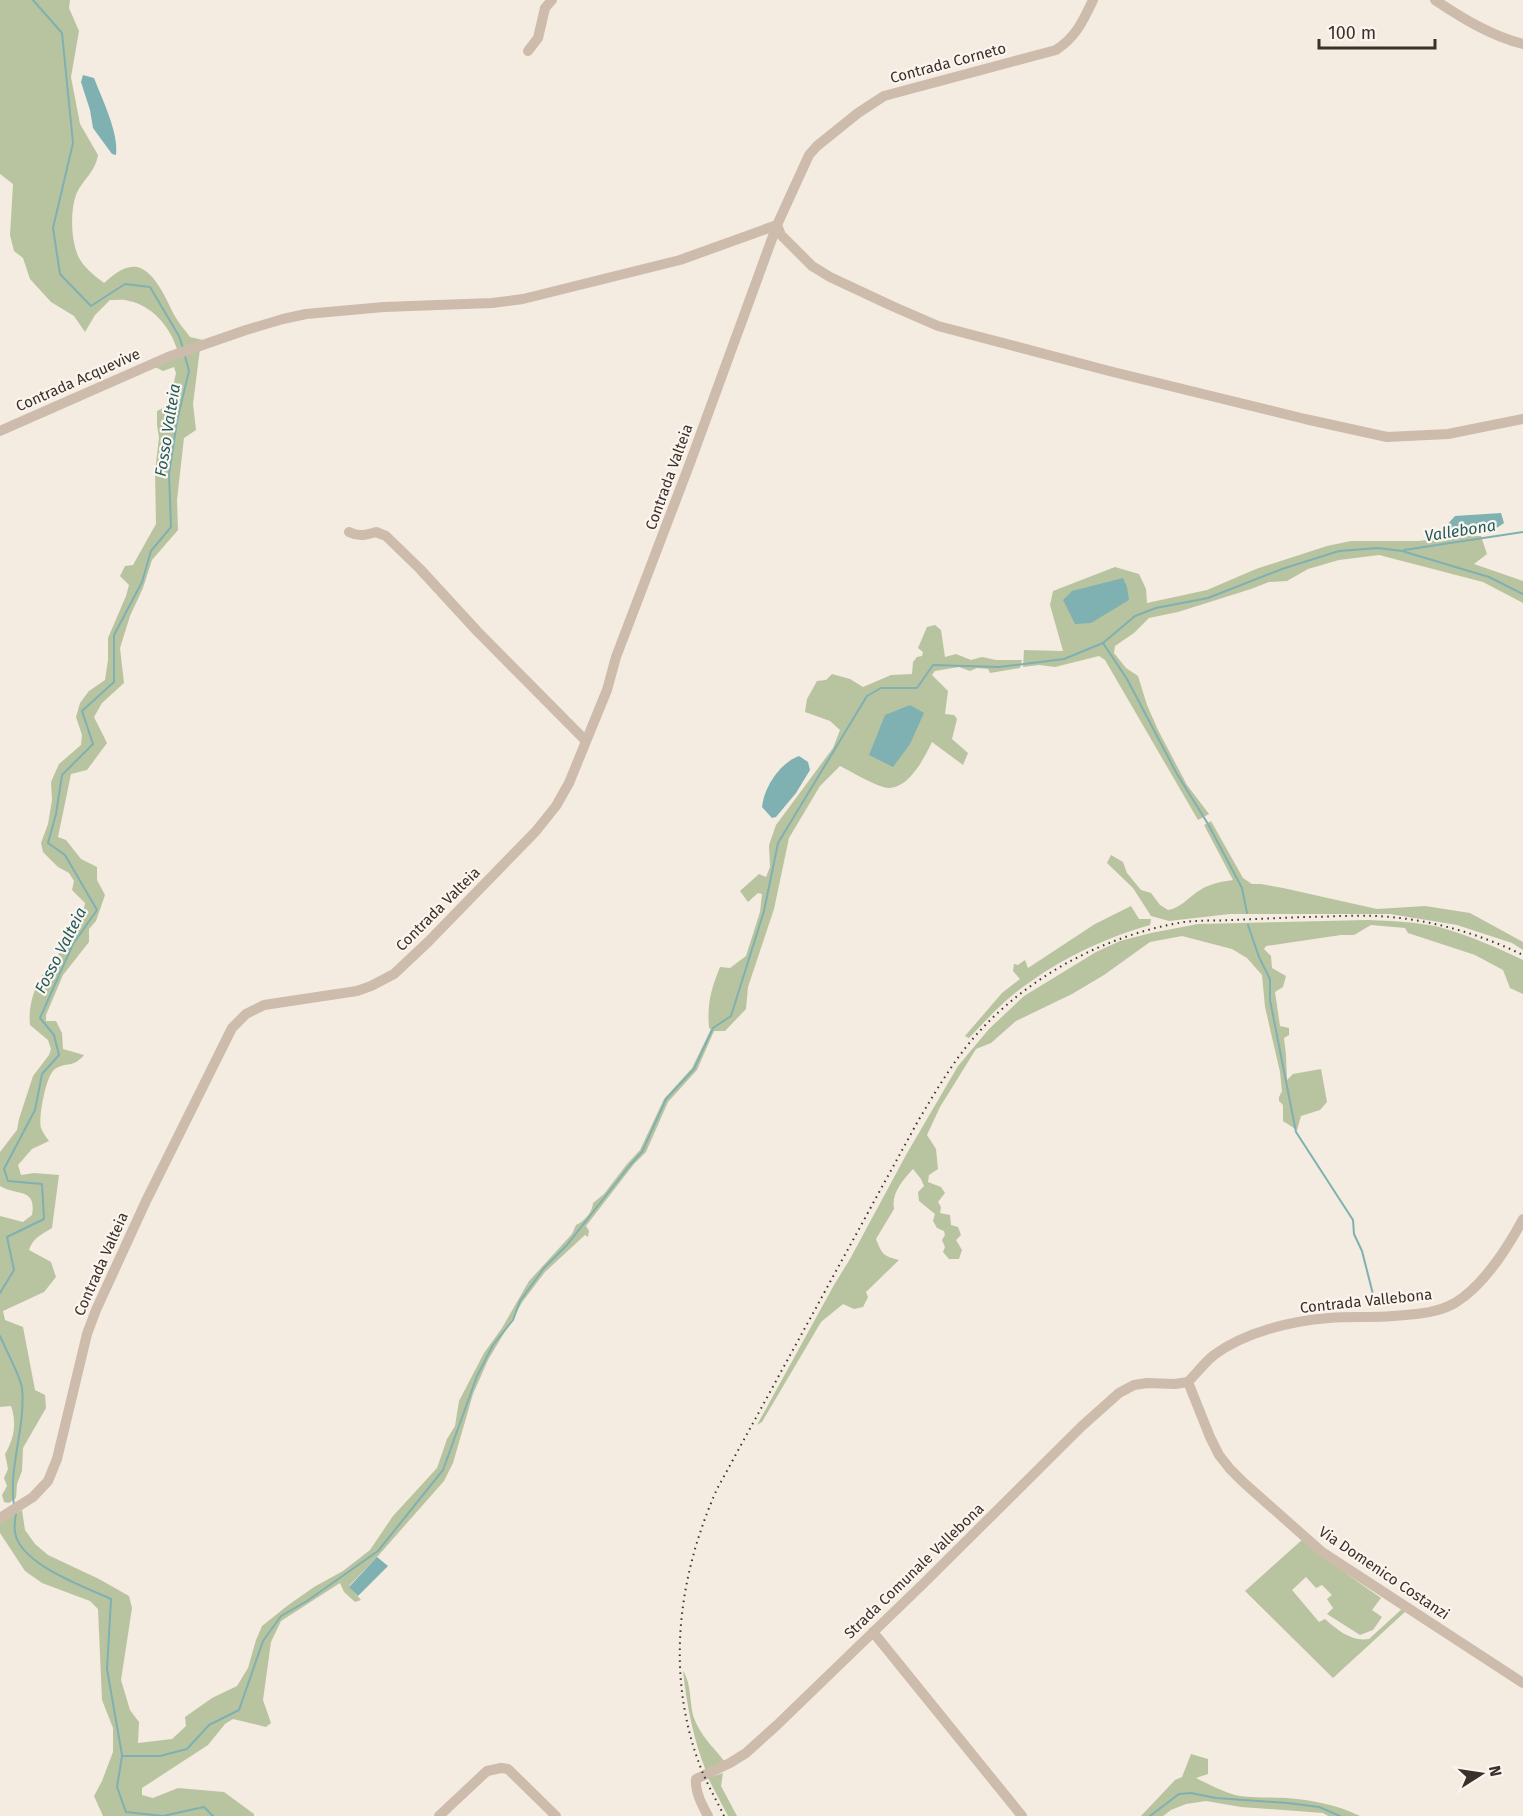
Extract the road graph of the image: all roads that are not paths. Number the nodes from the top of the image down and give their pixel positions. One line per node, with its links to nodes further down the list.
1 (552, 0): 5 (street)
2 (1093, 0): 6 (street, Contrada Corneto)
3 (1435, 0): 4 (street)
4 (1523, 44)
5 (528, 51)
6 (777, 225): 7 (street); 8 (street, Contrada Acquevive); 10 (street, Contrada Valteia)
7 (1523, 420)
8 (0, 431)
9 (349, 532): 10 (street)
10 (585, 740): 13 (street, Contrada Valteia)
11 (1523, 1219): 12 (street, Contrada Vallebona)
12 (1188, 1382): 14 (street, Strada Comunale Vallebona); 15 (street, Via Domenico Costanzi)
13 (3, 1516)
14 (873, 1632): 18 (street, Strada Comunale Vallebona); 19 (street)
15 (1523, 1683)
16 (439, 1816): 17 (street)
17 (556, 1816)
18 (708, 1816)
19 (1022, 1816)

